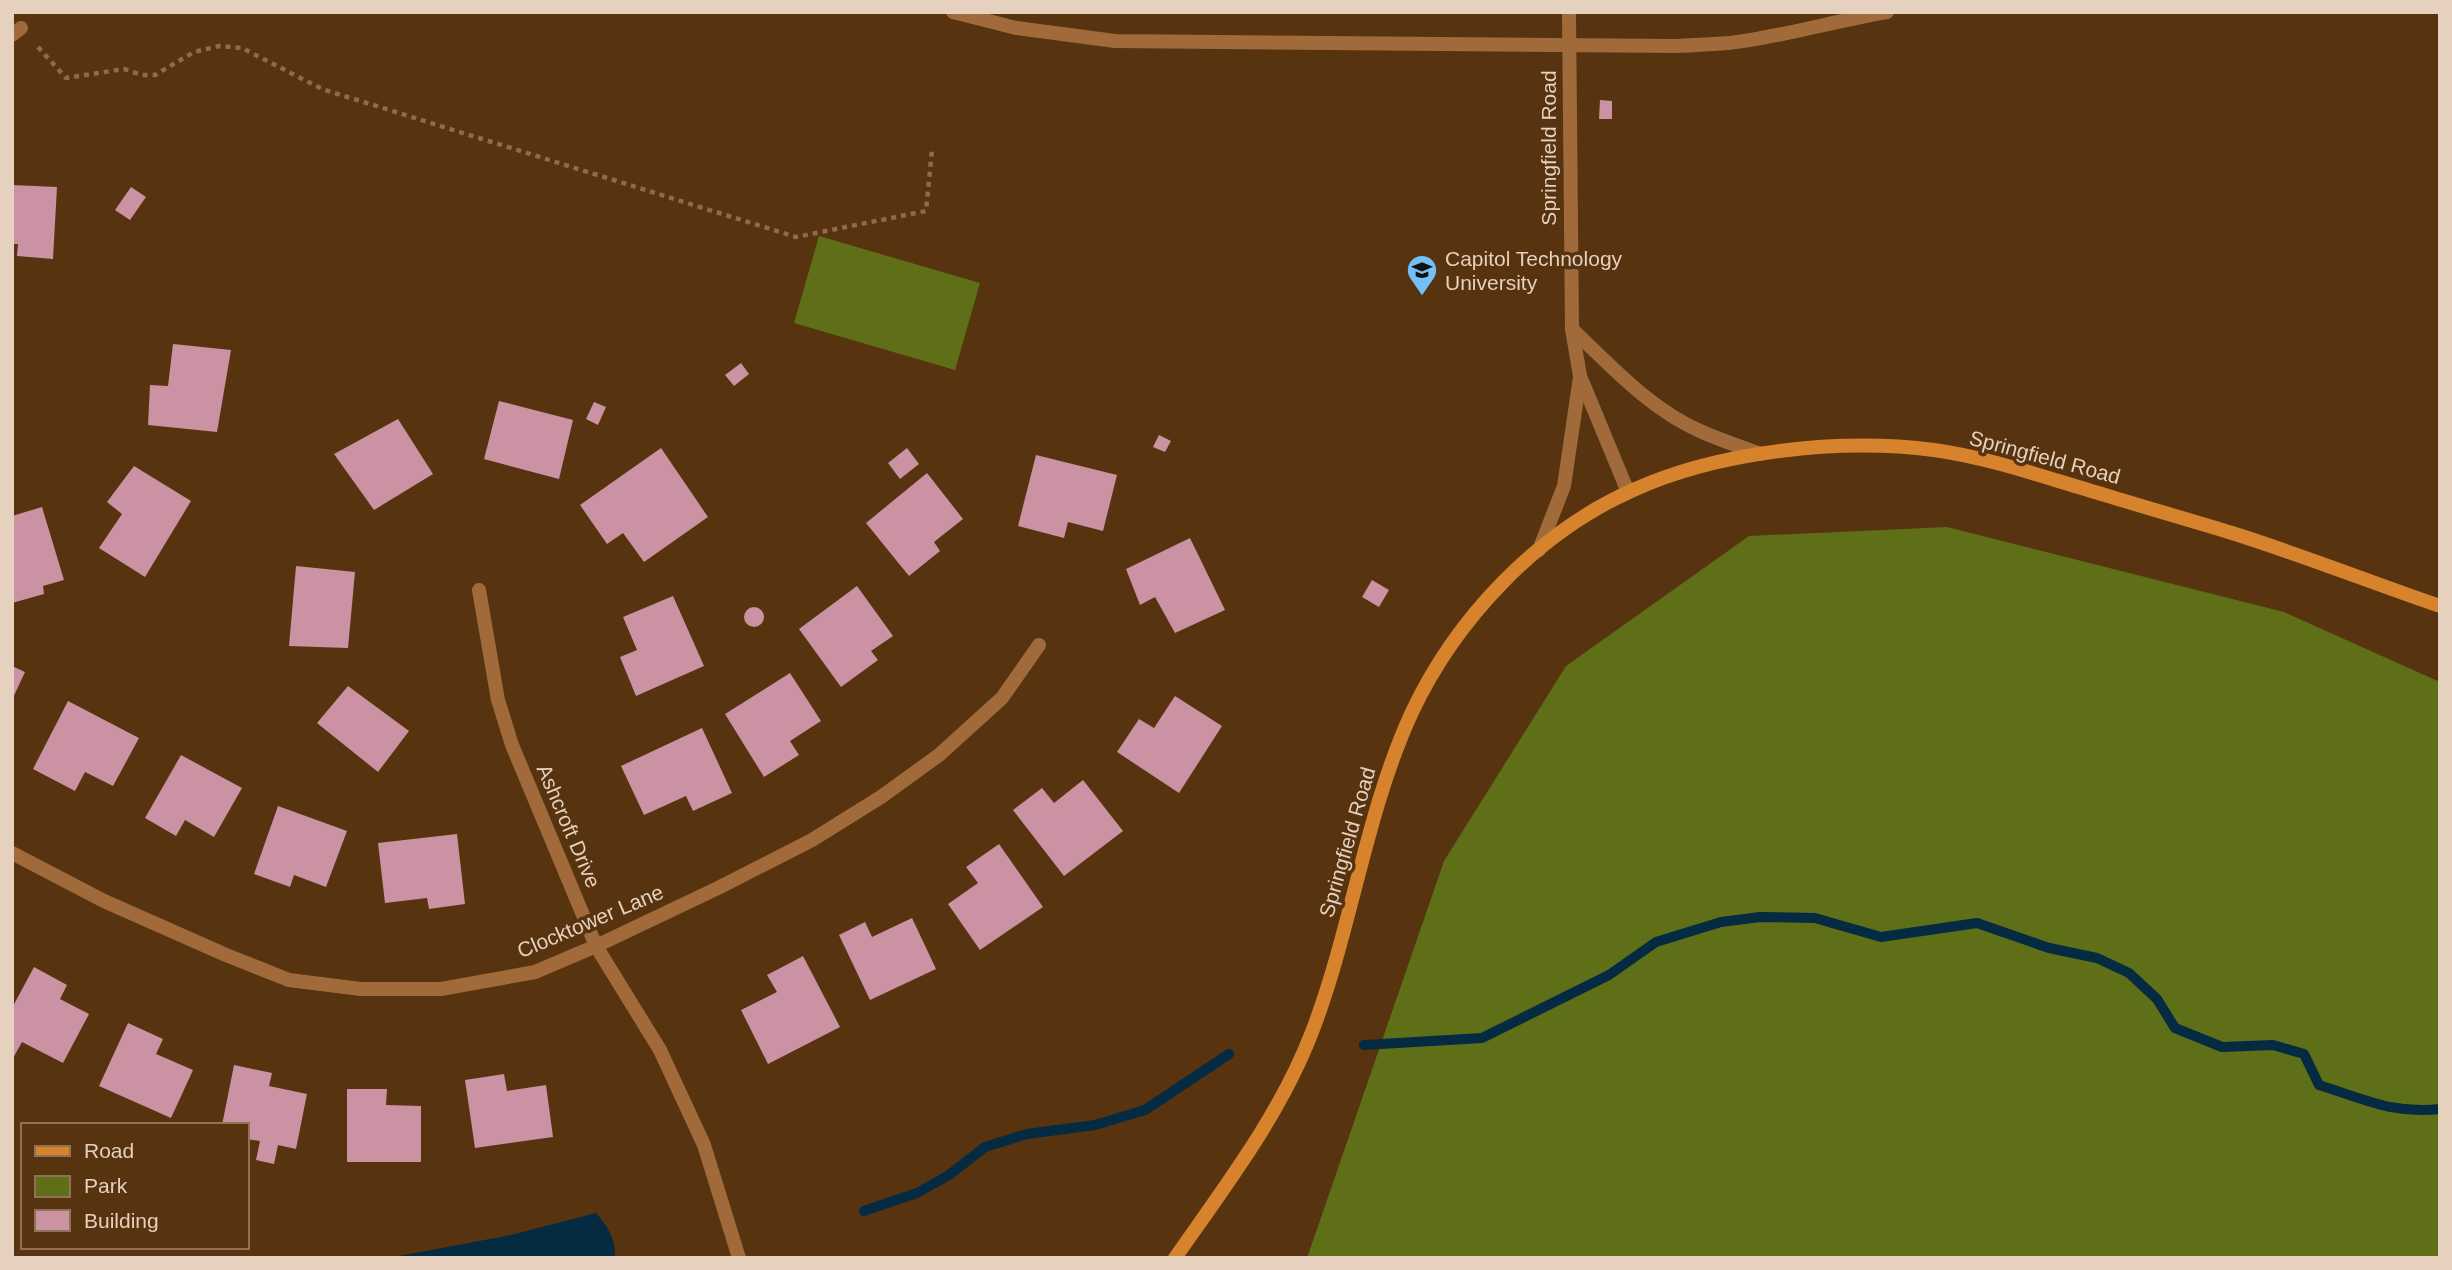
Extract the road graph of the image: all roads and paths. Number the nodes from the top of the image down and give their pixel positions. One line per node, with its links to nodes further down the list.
1 (953, 12): 5 (street, Springfield Road)
2 (1569, 12): 5 (street, Springfield Road)
3 (1887, 12): 5 (street)
4 (17, 32): 6 (path)
5 (1569, 46): 7 (street, Springfield Road)
6 (932, 150)
7 (1572, 329): 8 (street, Springfield Road); 9 (street)
8 (1580, 376): 10 (street, Springfield Road); 11 (street)
9 (1761, 454): 10 (street, Springfield Road); 13 (street, Springfield Road)
10 (1628, 492): 11 (street, Springfield Road)
11 (1539, 550): 18 (street, Springfield Road)
12 (479, 590): 16 (street, Ashcroft Drive)
13 (2440, 606)
14 (1039, 645): 16 (street, Clocktower Lane)
15 (12, 853): 16 (street, Clocktower Lane)
16 (596, 946): 17 (street, Ashcroft Drive)
17 (739, 1258)
18 (1175, 1258)

